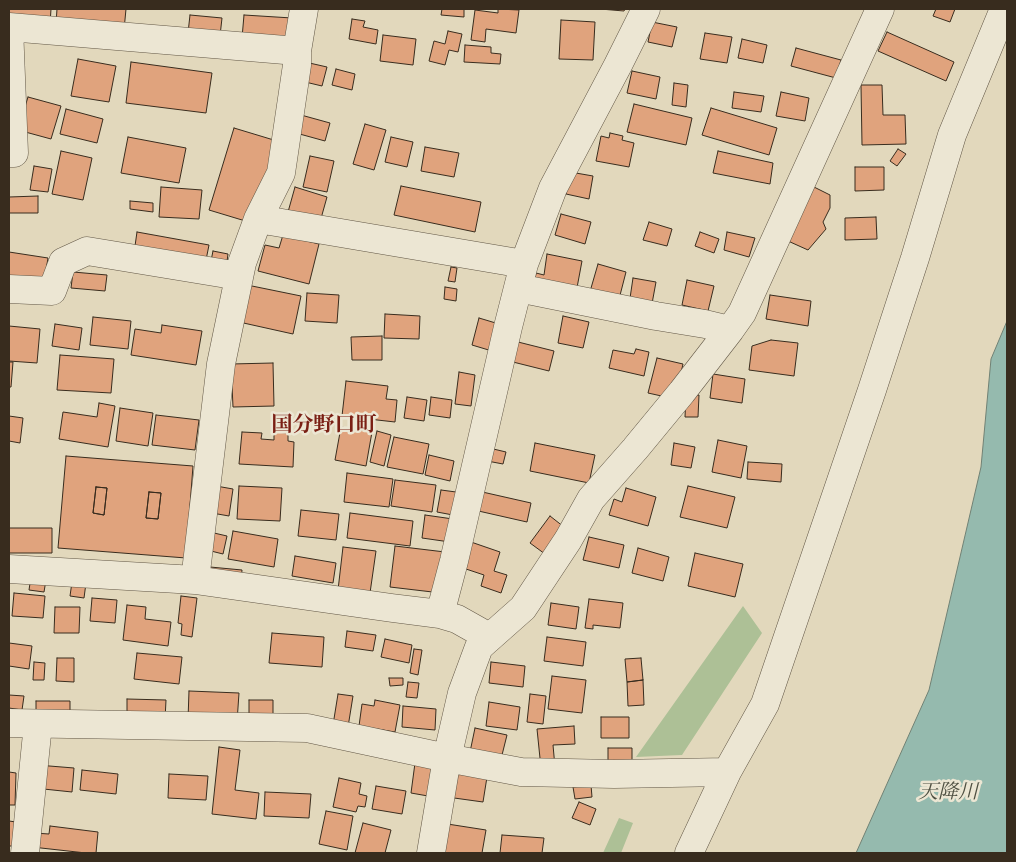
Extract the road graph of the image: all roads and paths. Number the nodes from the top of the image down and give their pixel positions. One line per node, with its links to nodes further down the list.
1 (304, 9): 5 (street)
2 (646, 9): 9 (street)
3 (880, 9): 11 (street)
4 (1004, 9): 19 (street)
5 (298, 51): 6 (street); 7 (street)
6 (9, 153)
7 (258, 219): 8 (street); 9 (street)
8 (239, 276): 10 (street); 13 (street)
9 (521, 276): 11 (street); 14 (street)
10 (9, 289)
11 (730, 330): 15 (street)
12 (9, 569): 13 (street)
13 (195, 580): 14 (street)
14 (440, 614): 15 (street)
15 (489, 637): 18 (street)
16 (9, 723): 17 (street)
17 (38, 724): 18 (street); 20 (street)
18 (446, 758): 19 (street); 21 (street)
19 (727, 772): 22 (street)
20 (24, 853)
21 (432, 853)
22 (689, 853)

